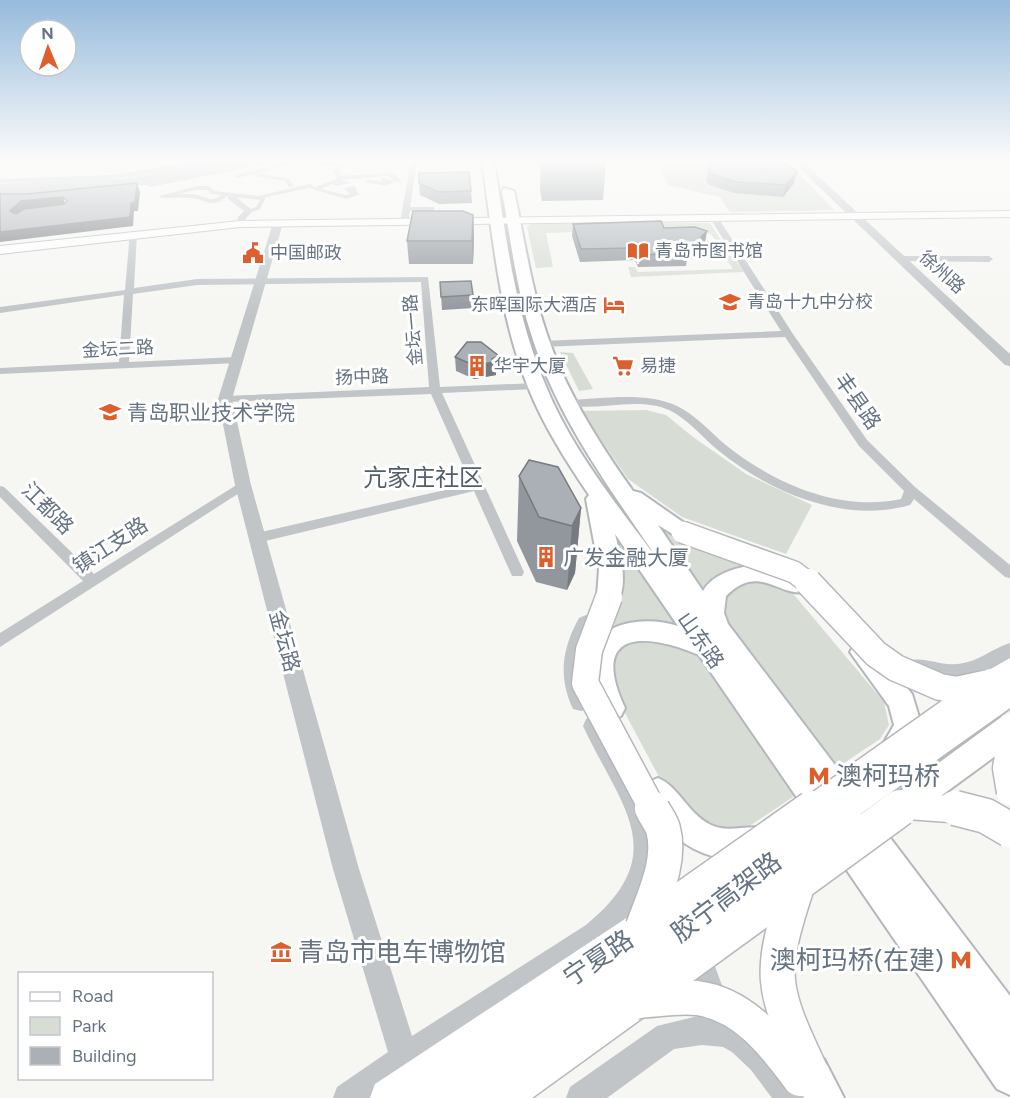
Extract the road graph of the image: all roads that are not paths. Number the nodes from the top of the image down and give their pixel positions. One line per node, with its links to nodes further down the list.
1 (248, 212): 12 (street)
2 (406, 212): 8 (street)
3 (503, 212): 10 (main road, 山东路)
4 (505, 212): 10 (main road, 山东路)
5 (846, 212): 7 (street, 徐州路)
6 (1010, 214): 7 (main road)
7 (849, 215): 9 (main road); 15 (street, 徐州路)
8 (405, 216): 10 (main road); 11 (main road)
9 (714, 218): 10 (main road); 20 (street, 丰县路)
10 (506, 221): 21 (main road, 山东路); 26 (main road, 山东路)
11 (278, 223): 12 (main road); 17 (street, 金坛路)
12 (240, 224): 13 (main road)
13 (133, 234): 14 (main road); 18 (street)
14 (0, 250)
15 (900, 259): 16 (street); 23 (street, 徐州路)
16 (989, 259)
17 (261, 280): 18 (street, 金坛一路); 22 (street, 金坛路); 27 (street, 金坛一路)
18 (131, 291): 19 (street, 金坛一路); 24 (street)
19 (0, 310)
20 (788, 334): 21 (street); 34 (street, 丰县路)
21 (543, 344): 29 (main road, 山东路)
22 (237, 360): 24 (street, 金坛二路); 28 (street, 金坛路)
23 (1010, 362)
24 (124, 365): 25 (street, 金坛二路)
25 (0, 371)
26 (536, 386): 27 (street, 扬中路); 32 (main road, 山东路)
27 (435, 390): 28 (street, 扬中路); 31 (street, 金坛一路)
28 (225, 399): 30 (street, 金坛路)
29 (568, 403): 32 (main road, 山东路); 34 (street)
30 (243, 485): 36 (street, 金坛路); 39 (street, 镇江支路)
31 (478, 486): 36 (street); 37 (street, 金坛一路)
32 (606, 486): 35 (main road); 40 (main road, 山东路); 54 (street); 55 (main road, bridge)
33 (0, 490): 39 (street, 江都路)
34 (911, 490): 38 (street, 丰县路)
35 (651, 511): 43 (street); 44 (main road, bridge)
36 (257, 538): 59 (street, 金坛路)
37 (517, 572)
38 (1010, 573)
39 (92, 581): 41 (street, 镇江支路)
40 (713, 640): 48 (main road); 52 (main road, bridge); 57 (main road, 山东路); 60 (main road, 山东路)
41 (0, 641)
42 (1010, 651): 43 (street)
43 (961, 673): 46 (street)
44 (1004, 684): 48 (main road, 宁夏路, bridge); 56 (highway, 胶宁高架路, bridge)
45 (1010, 728): 50 (highway, 胶宁高架路, bridge)
46 (1010, 734)
47 (1010, 746): 49 (main road, bridge)
48 (892, 753): 52 (main road, 宁夏路, bridge)
49 (1010, 792)
50 (907, 806): 51 (main road, bridge); 53 (highway, 胶宁高架路, bridge)
51 (1010, 830)
52 (774, 836): 55 (main road, 宁夏路, bridge)
53 (798, 884): 56 (highway, 胶宁高架路, bridge); 61 (main road, bridge)
54 (632, 892): 58 (street); 59 (street)
55 (644, 927): 56 (main road, 宁夏路)
56 (625, 973): 61 (main road, bridge); 63 (main road, 宁夏路); 64 (highway, 胶宁高架路); 65 (highway, 胶宁高架路)
57 (1010, 1026)
58 (703, 1031): 61 (street); 66 (street)
59 (404, 1057): 62 (street)
60 (1010, 1076)
61 (807, 1089)
62 (348, 1098)
63 (389, 1098)
64 (439, 1098)
65 (497, 1098)
66 (581, 1098)

